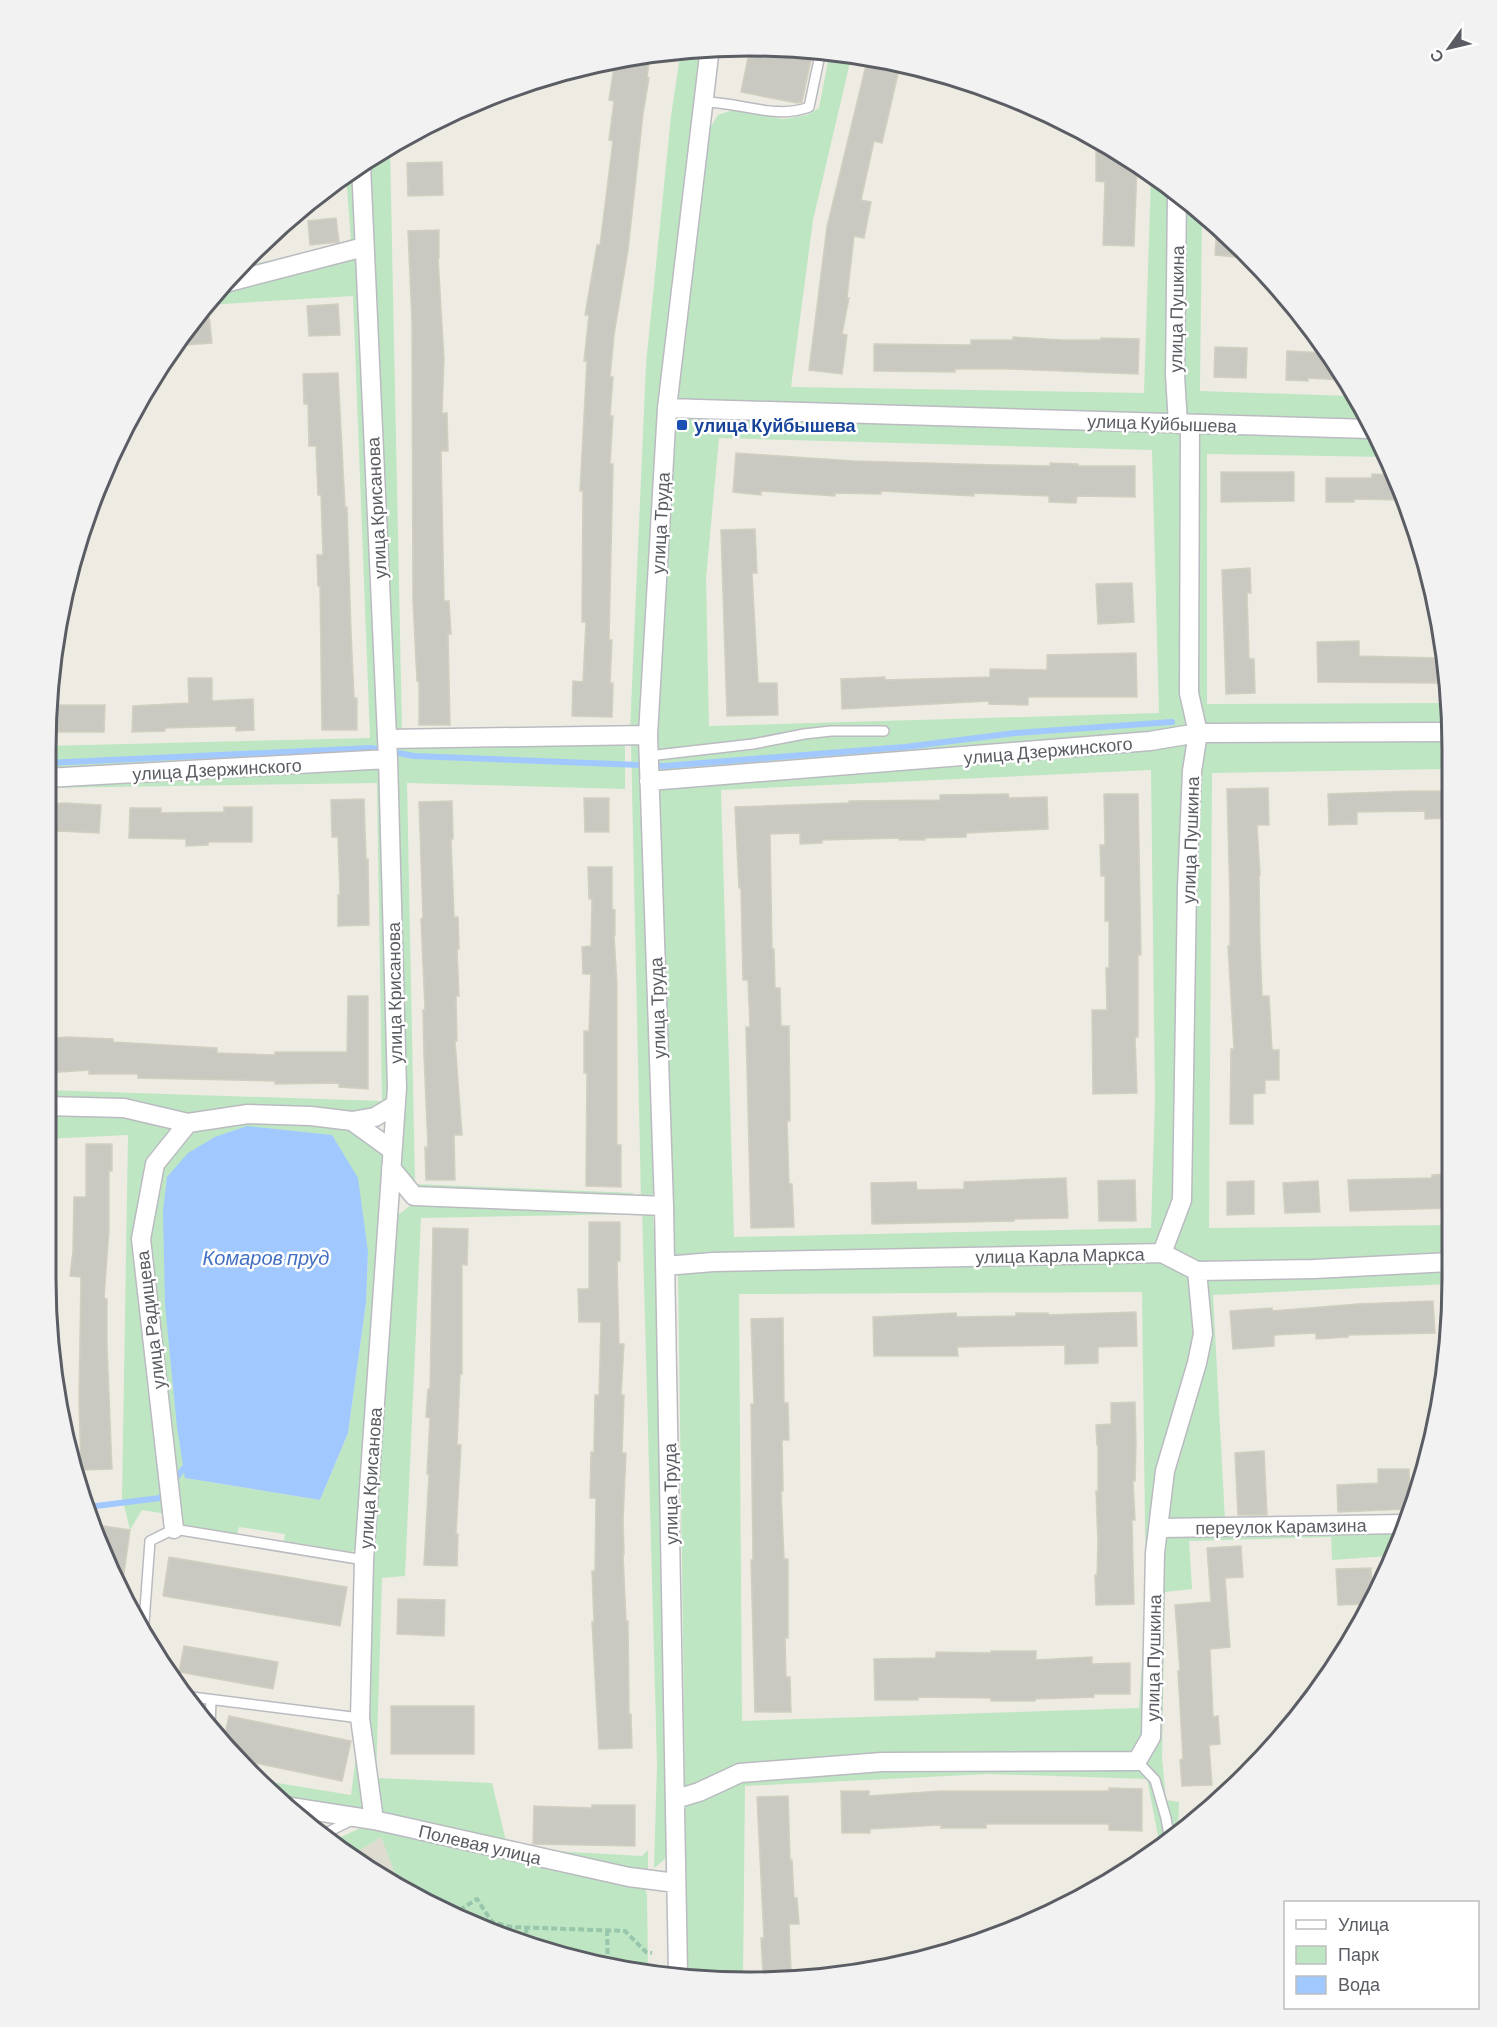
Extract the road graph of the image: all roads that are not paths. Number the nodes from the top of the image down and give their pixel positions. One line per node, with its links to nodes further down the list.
1 (709, 57): 3 (street, улица Труда)
2 (819, 59): 3 (lane)
3 (704, 102): 8 (street, улица Труда)
4 (361, 173): 6 (street, улица Крисанова)
5 (1177, 205): 9 (street, улица Пушкина)
6 (364, 247): 7 (street); 15 (street, улица Крисанова)
7 (238, 280)
8 (668, 408): 9 (street, улица Куйбышева); 14 (street, улица Труда)
9 (1184, 424): 10 (street, улица Куйбышева); 13 (street, улица Пушкина)
10 (1363, 429)
11 (884, 731): 16 (lane)
12 (1441, 732): 13 (street, улица Дзержинского)
13 (1198, 734): 19 (street, улица Дзержинского); 28 (street, улица Пушкина)
14 (648, 735): 15 (street); 16 (street, улица Труда)
15 (387, 739): 17 (street, улица Крисанова)
16 (648, 756): 19 (street, улица Труда)
17 (388, 759): 18 (street, улица Дзержинского); 20 (street, улица Крисанова)
18 (56, 777)
19 (649, 781): 26 (street, улица Труда)
20 (395, 1105): 22 (street); 24 (street, улица Крисанова)
21 (56, 1106): 23 (street)
22 (352, 1121): 23 (street); 24 (street)
23 (188, 1123): 34 (street, улица Радищева)
24 (391, 1159): 25 (street); 27 (street, улица Крисанова)
25 (414, 1196): 26 (street); 27 (street)
26 (664, 1206): 30 (street, улица Труда)
27 (387, 1214): 35 (street, улица Крисанова)
28 (1162, 1253): 30 (street, улица Карла Маркса); 31 (street, улица Карла Маркса)
29 (1442, 1262): 31 (street, улица Карла Маркса)
30 (665, 1266): 42 (street, улица Труда)
31 (1197, 1271): 33 (street, улица Пушкина)
32 (1396, 1524): 33 (street, переулок Карамзина)
33 (1160, 1528): 41 (street, улица Пушкина)
34 (174, 1529): 35 (lane); 36 (lane)
35 (364, 1560): 40 (street, улица Крисанова)
36 (144, 1618)
37 (198, 1698): 38 (lane)
38 (211, 1700): 39 (lane); 40 (lane)
39 (210, 1714)
40 (360, 1718): 44 (street, улица Крисанова)
41 (1137, 1761): 42 (street); 45 (lane)
42 (676, 1799): 47 (street, улица Труда)
43 (303, 1809): 44 (street, Полевая улица)
44 (366, 1819): 46 (lane); 47 (street, Полевая улица)
45 (1168, 1830)
46 (331, 1831)
47 (676, 1883): 48 (street, улица Труда)
48 (678, 1968)

